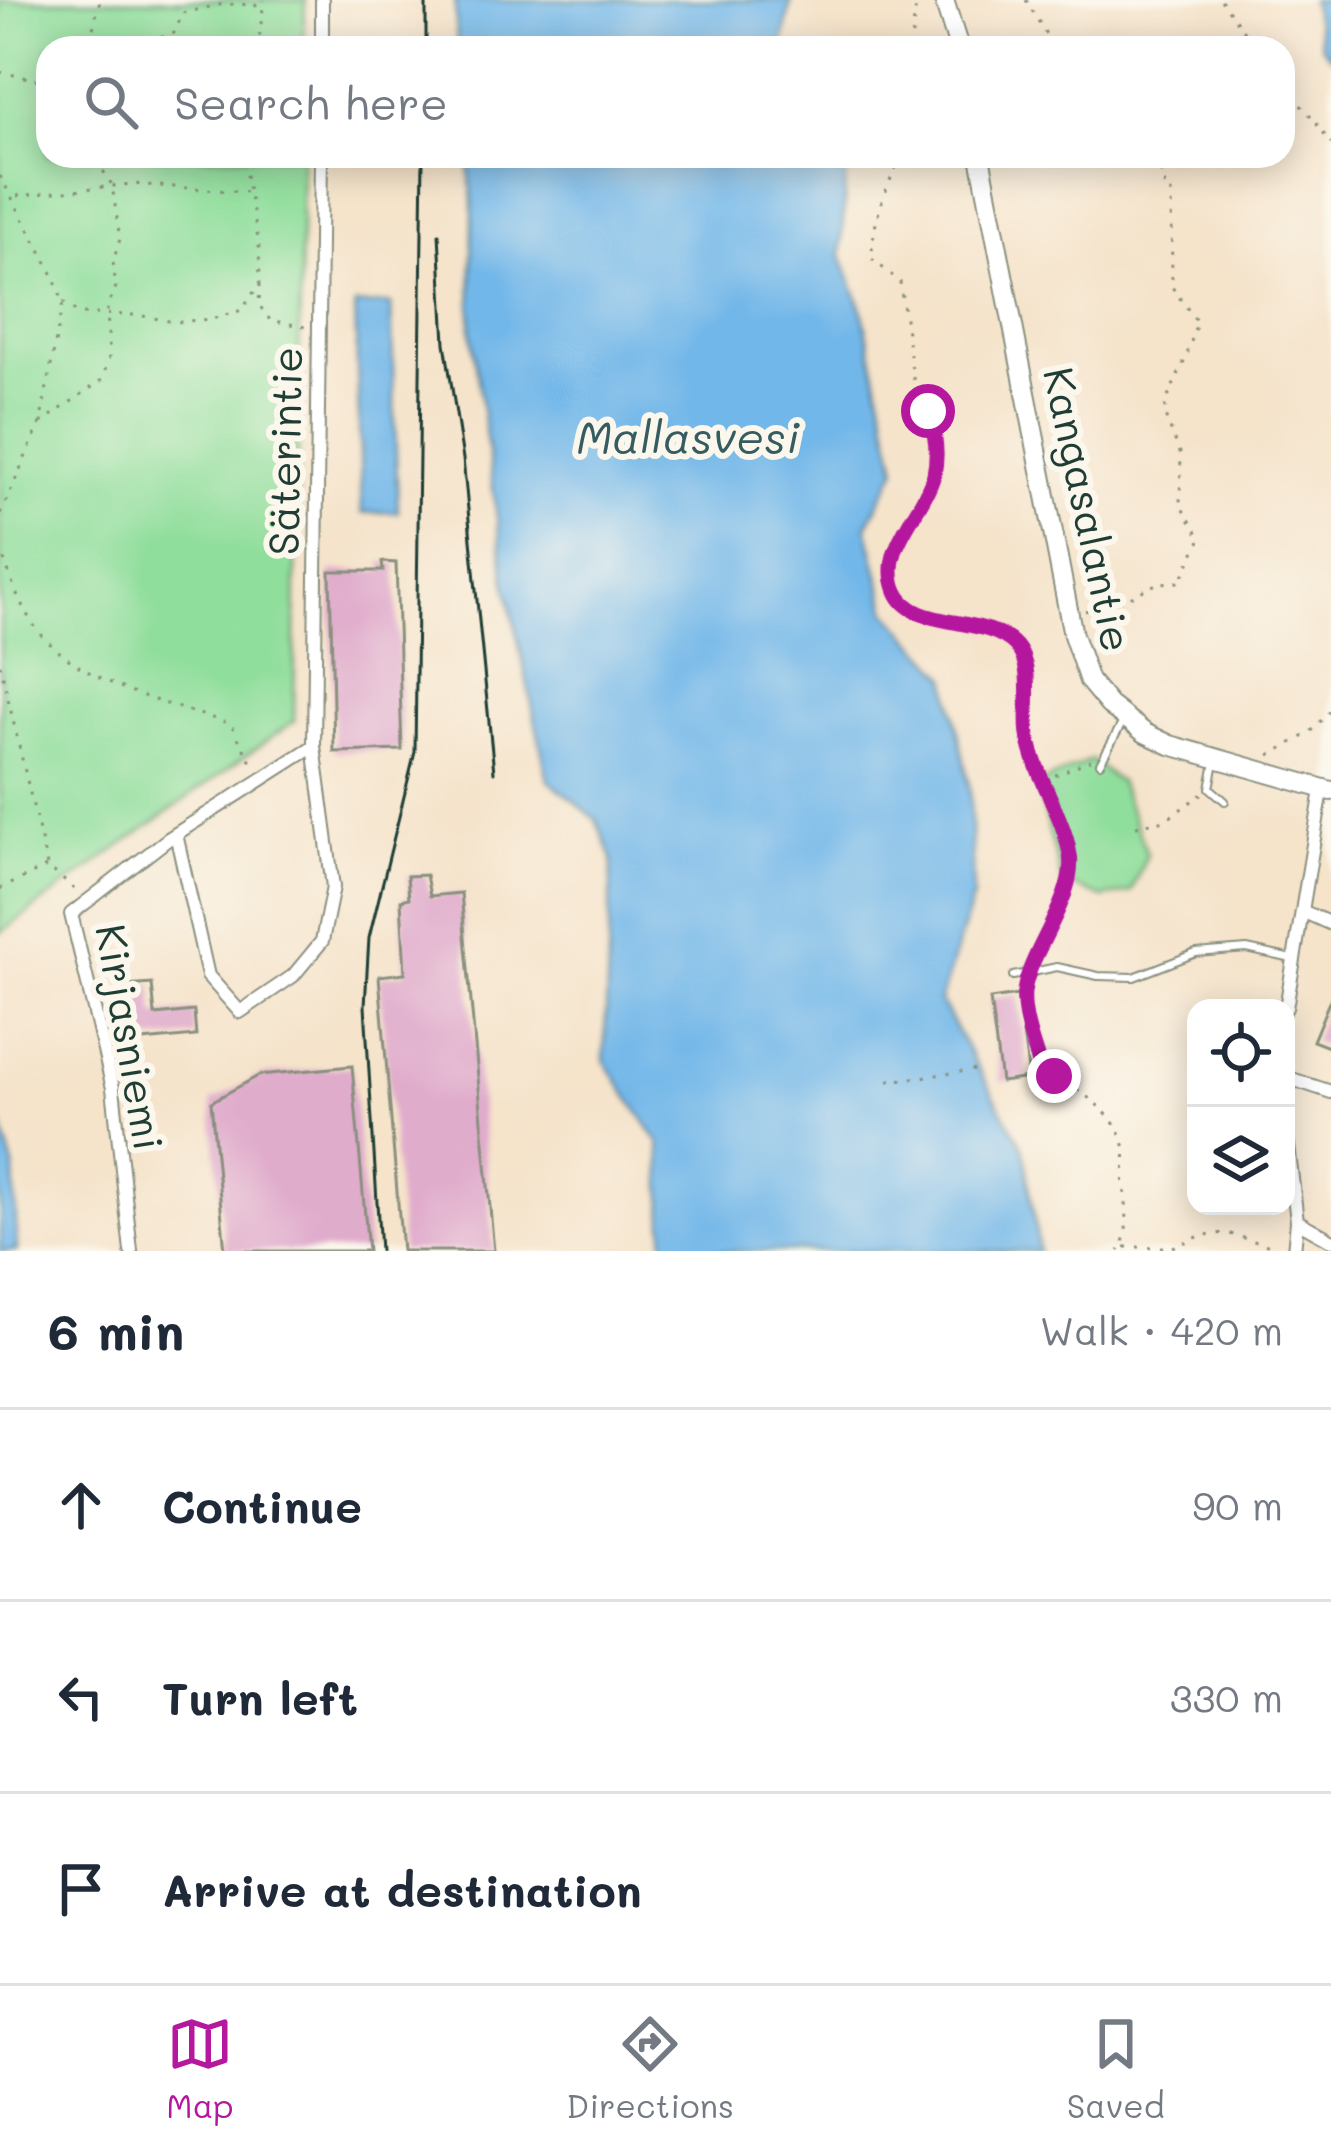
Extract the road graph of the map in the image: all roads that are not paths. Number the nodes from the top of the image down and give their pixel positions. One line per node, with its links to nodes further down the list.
1 (322, 0): 3 (street)
2 (944, 0): 4 (main road)
3 (322, 36)
4 (954, 36)
5 (321, 168): 8 (street, Säterintie)
6 (982, 168): 7 (main road, Kangasalantie)
7 (1124, 720): 9 (main road, Kangasalantie); 10 (lane)
8 (314, 746): 13 (street, Kirjasniemi); 13 (street, Säterintie)
9 (1216, 759): 11 (main road, Kangasalantie); 12 (lane)
10 (1100, 763)
11 (1326, 791): 14 (street)
12 (1225, 801)
13 (176, 833): 24 (street, Kirjasniemi)
14 (1302, 911): 15 (street); 16 (street)
15 (1331, 924)
16 (1292, 958): 17 (lane); 18 (street)
17 (1013, 976)
18 (1287, 999)
19 (1295, 1080): 20 (street)
20 (1331, 1092)
21 (1295, 1198): 22 (street)
22 (1298, 1221): 23 (street); 25 (street)
23 (1331, 1240)
24 (131, 1251)
25 (1290, 1251)

